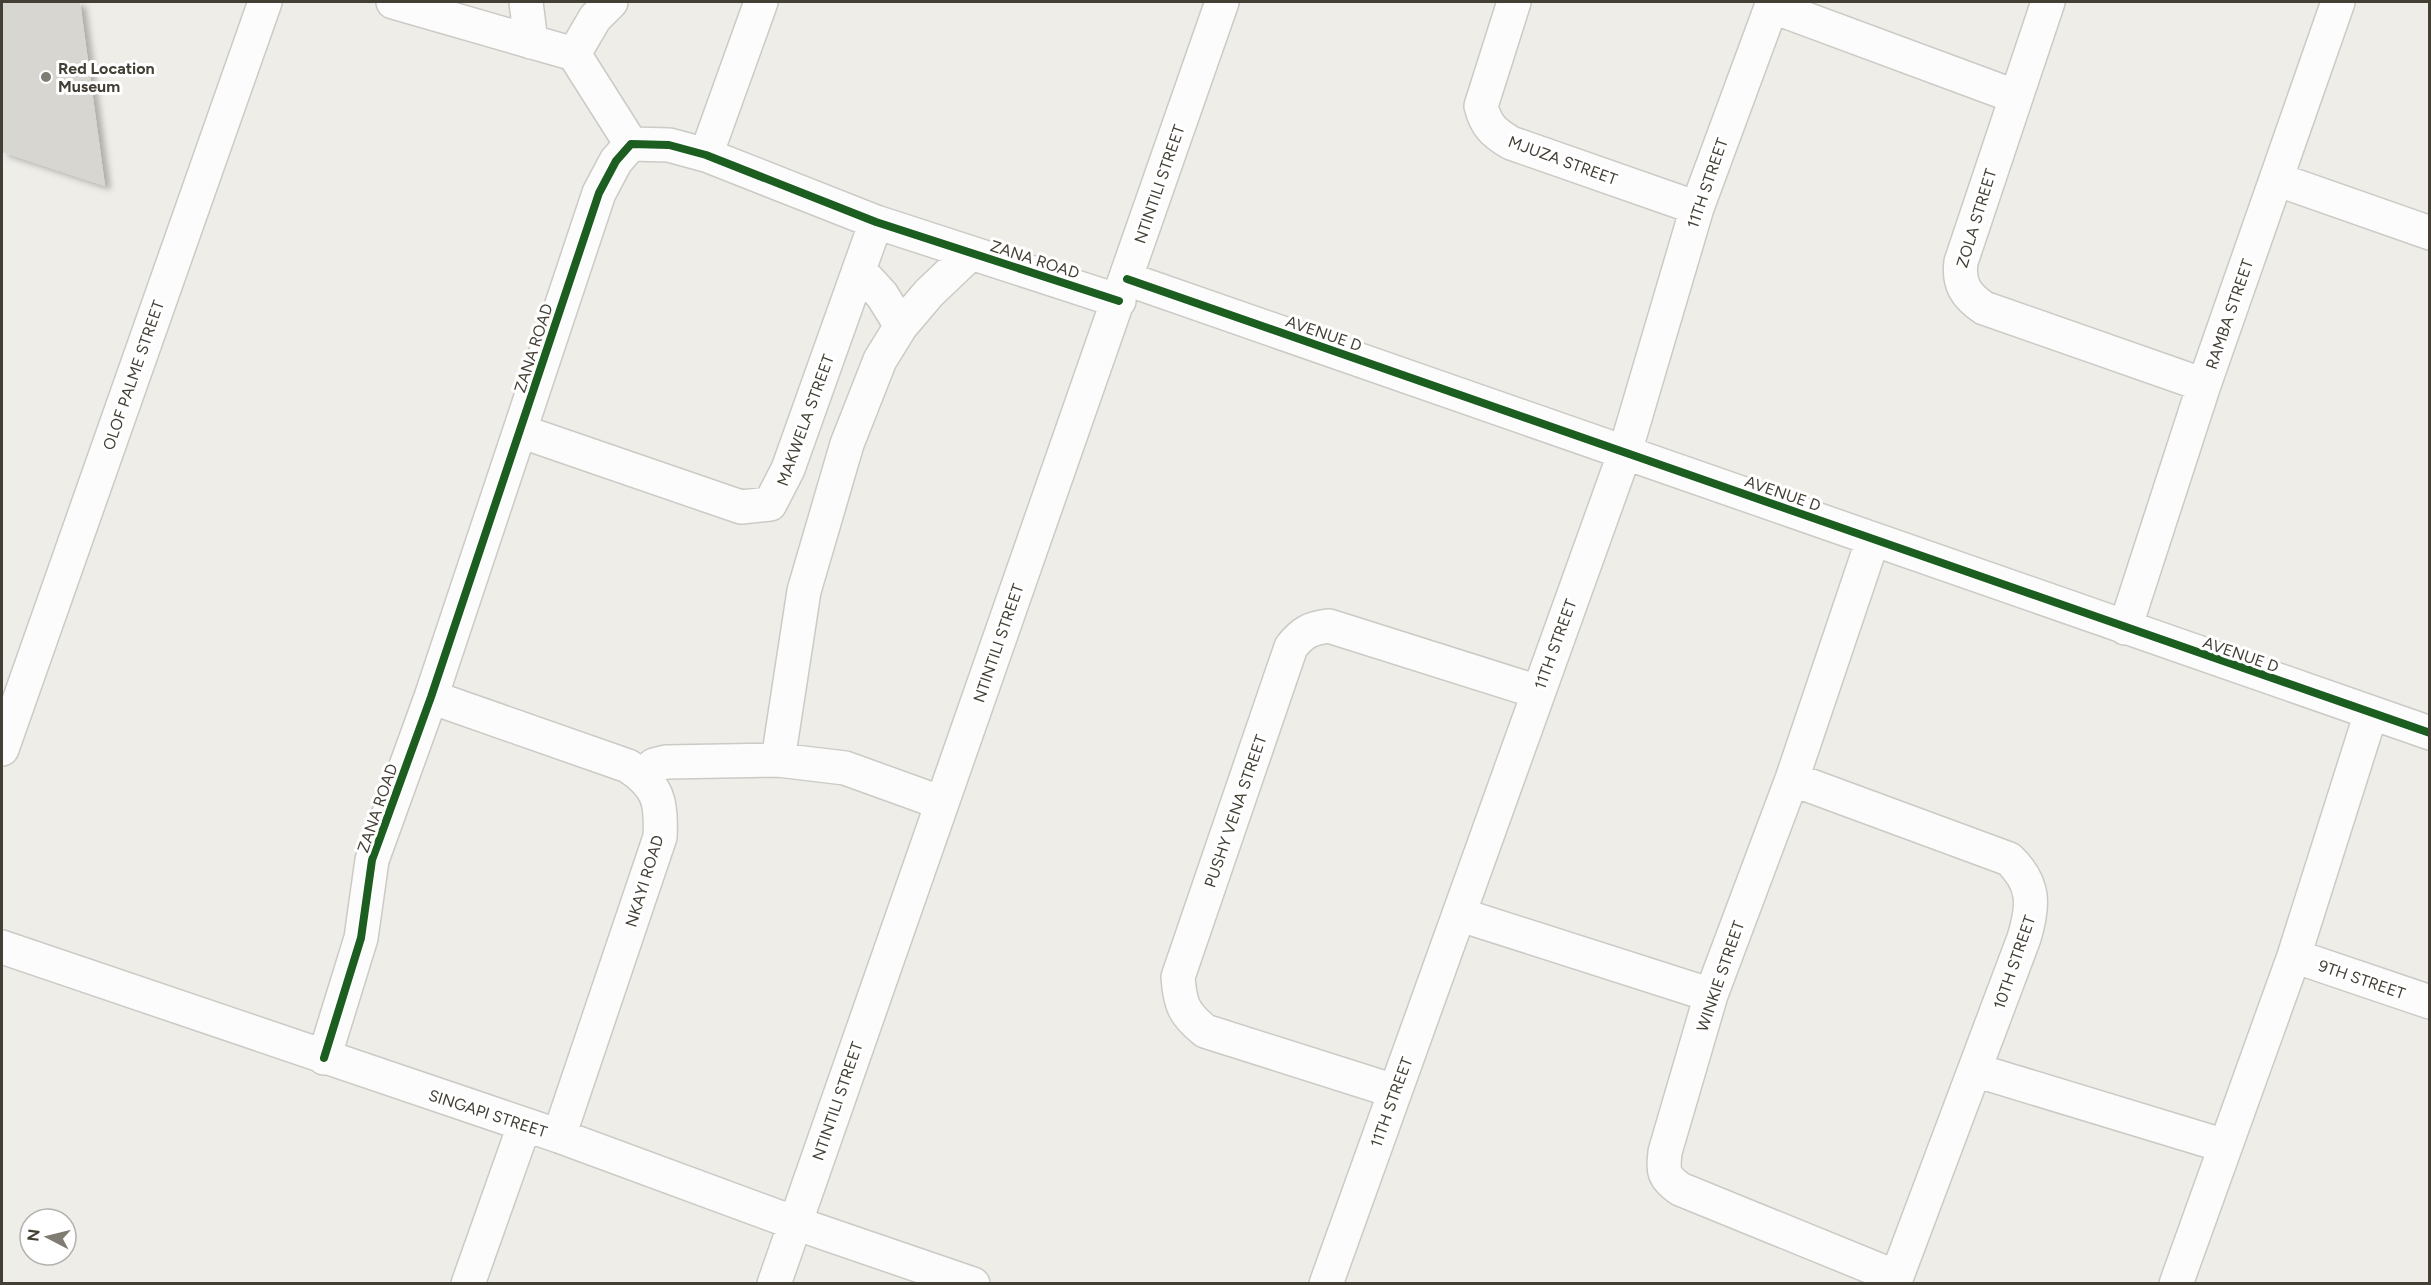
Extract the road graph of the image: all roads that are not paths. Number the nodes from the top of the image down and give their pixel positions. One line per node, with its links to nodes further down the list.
1 (265, 2): 33 (street, OLOF PALME STREET)
2 (393, 2): 11 (street)
3 (526, 2): 11 (street)
4 (611, 2): 12 (street)
5 (761, 2): 15 (street)
6 (1222, 2): 22 (street, NTINTILI STREET)
7 (1514, 2): 17 (street, MJUZA STREET)
8 (2048, 2): 13 (street, ZOLA STREET)
9 (2338, 2): 16 (street, RAMBA STREET)
10 (1772, 4): 13 (street); 17 (street, 11TH STREET)
11 (531, 42): 12 (street)
12 (574, 54): 14 (street)
13 (2014, 96): 24 (street, ZOLA STREET)
14 (631, 144): 15 (street, ZANA ROAD); 25 (street, ZANA ROAD)
15 (706, 155): 18 (street, ZANA ROAD)
16 (2276, 179): 19 (street); 24 (street, RAMBA STREET)
17 (1696, 208): 26 (street, 11TH STREET)
18 (876, 222): 20 (street, ZANA ROAD); 21 (street, MAKWELA STREET)
19 (2430, 233)
20 (971, 253): 22 (street, ZANA ROAD); 23 (street)
21 (859, 270): 23 (street); 25 (street, MAKWELA STREET)
22 (1123, 290): 26 (street, AVENUE D); 37 (street, NTINTILI STREET)
23 (901, 326): 34 (street)
24 (2204, 385): 28 (street, RAMBA STREET)
25 (520, 431): 30 (street, ZANA ROAD)
26 (1625, 452): 27 (street, AVENUE D); 29 (street, 11TH STREET)
27 (1873, 539): 28 (street, AVENUE D); 36 (street, WINKIE STREET)
28 (2125, 628): 31 (street, AVENUE D)
29 (1538, 692): 38 (street, 11TH STREET); 45 (street, PUSHY VENA STREET)
30 (430, 697): 35 (street, NKAYI ROAD); 43 (street, ZANA ROAD)
31 (2371, 713): 32 (street, AVENUE D); 40 (street)
32 (2430, 733)
33 (2, 748)
34 (778, 760): 35 (street); 37 (street)
35 (642, 775): 47 (street, NKAYI ROAD)
36 (1792, 779): 41 (street, WINKIE STREET); 44 (street, 10TH STREET)
37 (942, 802): 49 (street, NTINTILI STREET)
38 (1461, 915): 41 (street); 45 (street, 11TH STREET)
39 (2, 947): 43 (street, SINGAPI STREET)
40 (2294, 957): 42 (street, 9TH STREET); 48 (street)
41 (1711, 995): 50 (street, WINKIE STREET)
42 (2430, 1002)
43 (324, 1058): 46 (street, SINGAPI STREET)
44 (1975, 1070): 48 (street); 50 (street, 10TH STREET)
45 (1394, 1091): 54 (street, 11TH STREET)
46 (524, 1126): 47 (street, SINGAPI STREET); 51 (street)
47 (559, 1136): 49 (street, SINGAPI STREET)
48 (2225, 1146): 55 (street)
49 (795, 1223): 52 (street, NTINTILI STREET); 53 (street, SINGAPI STREET)
50 (1895, 1280)
51 (468, 1284)
52 (774, 1284)
53 (973, 1284)
54 (1326, 1284)
55 (2176, 1284)

